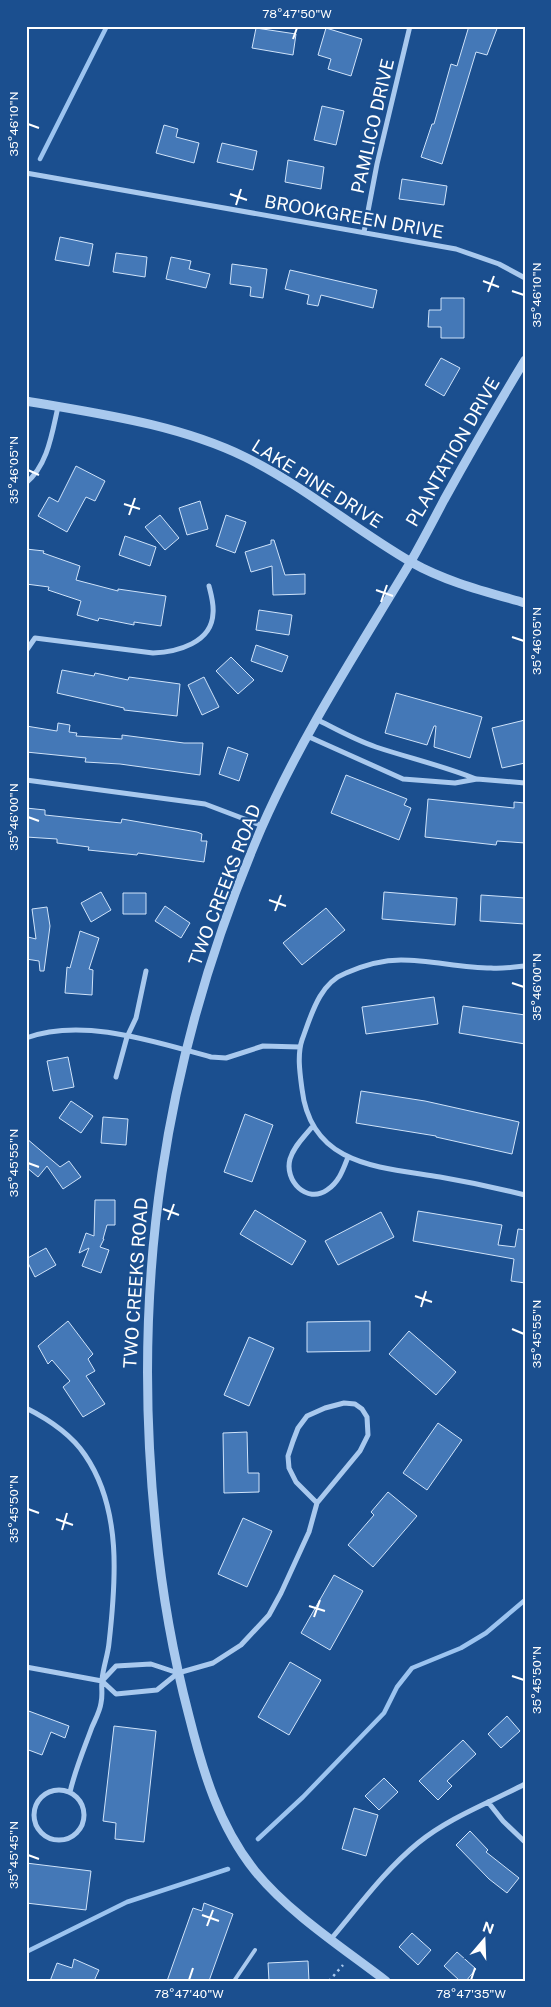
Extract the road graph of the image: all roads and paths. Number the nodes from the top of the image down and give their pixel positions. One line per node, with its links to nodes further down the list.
1 (410, 26): 3 (street, PAMLICO DRIVE)
2 (26, 173): 3 (street, BROOKGREEN DRIVE)
3 (364, 232): 4 (street, BROOKGREEN DRIVE)
4 (525, 278)
5 (525, 360): 9 (street, PLANTATION DRIVE)
6 (26, 401): 7 (street, LAKE PINE DRIVE)
7 (58, 407): 8 (street); 9 (street, LAKE PINE DRIVE)
8 (26, 483)
9 (411, 562): 11 (street, LAKE PINE DRIVE); 13 (street, TWO CREEKS ROAD)
10 (209, 586): 12 (street)
11 (525, 603)
12 (26, 651)
13 (316, 720): 14 (street, TWO CREEKS ROAD); 15 (street)
14 (307, 736): 15 (street); 18 (street, TWO CREEKS ROAD)
15 (477, 779): 17 (street)
16 (26, 780): 18 (street)
17 (525, 783)
18 (262, 826): 24 (street, TWO CREEKS ROAD)
19 (525, 966): 23 (street)
20 (146, 971): 21 (street)
21 (127, 1036): 22 (street); 24 (street); 25 (street)
22 (26, 1038)
23 (300, 1047): 24 (street); 26 (street)
24 (185, 1050): 32 (street, TWO CREEKS ROAD)
25 (116, 1077)
26 (312, 1127): 27 (street); 27 (street)
27 (348, 1157): 28 (street)
28 (525, 1195)
29 (26, 1408): 33 (street)
30 (317, 1503): 30 (street); 32 (street)
31 (26, 1667): 33 (street)
32 (178, 1673): 33 (street); 33 (street); 38 (street, TWO CREEKS ROAD)
33 (102, 1681): 35 (street)
34 (525, 1784): 36 (street)
35 (70, 1792): 35 (street)
36 (488, 1802): 37 (street); 38 (street)
37 (525, 1842)
38 (331, 1938): 43 (street, TWO CREEKS ROAD)
39 (254, 1950): 41 (lane)
40 (342, 1965): 42 (path)
41 (234, 1981)
42 (329, 1981)
43 (386, 1981)

